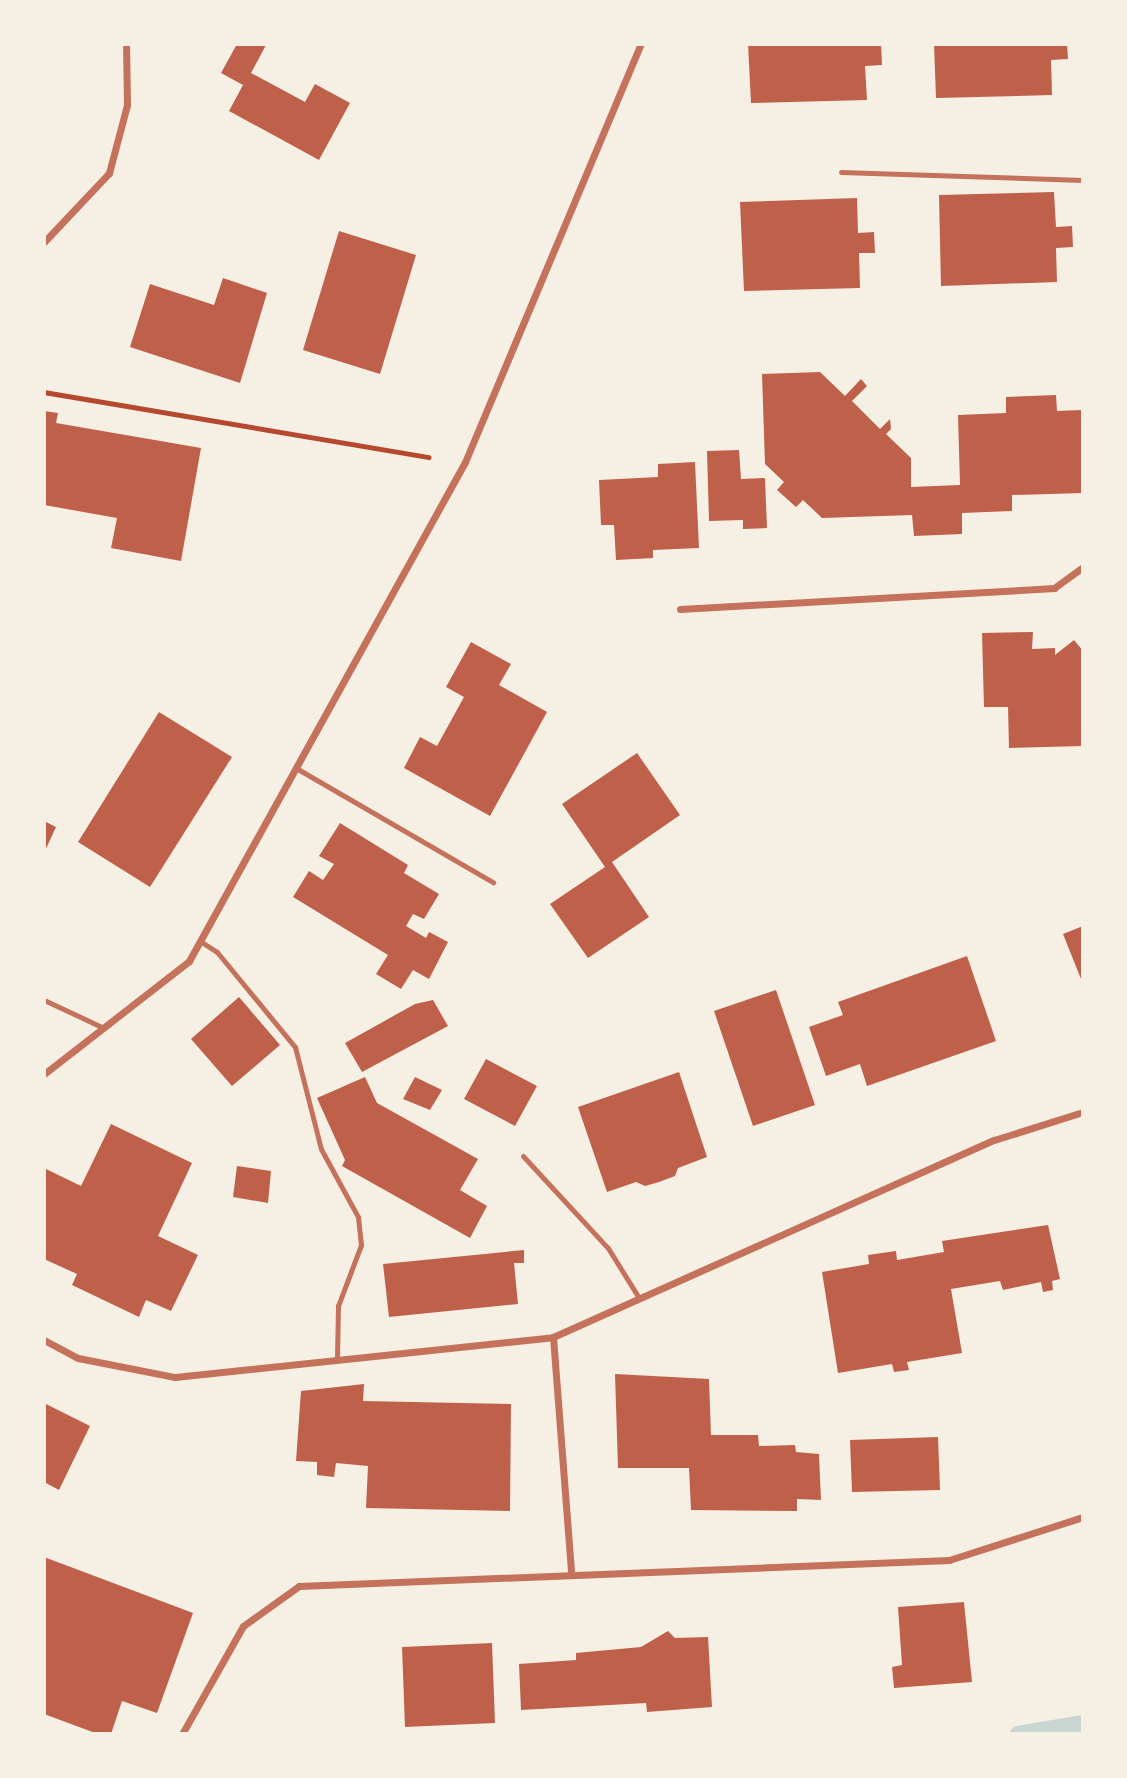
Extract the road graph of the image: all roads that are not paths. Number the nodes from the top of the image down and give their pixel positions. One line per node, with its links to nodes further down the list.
1 (126, 44): 5 (street)
2 (642, 44): 8 (street)
3 (841, 172): 4 (lane)
4 (1083, 180)
5 (44, 242)
6 (1083, 567): 7 (street)
7 (680, 609)
8 (296, 768): 9 (lane); 10 (street)
9 (493, 882)
10 (200, 941): 12 (street); 19 (lane)
11 (44, 1000): 12 (lane)
12 (104, 1028): 13 (street)
13 (44, 1074)
14 (1083, 1112): 16 (street)
15 (523, 1156): 16 (lane)
16 (639, 1298): 17 (street)
17 (553, 1337): 19 (street); 21 (street)
18 (44, 1340): 19 (street)
19 (337, 1360)
20 (1083, 1517): 21 (street)
21 (571, 1573): 22 (street)
22 (182, 1734)

